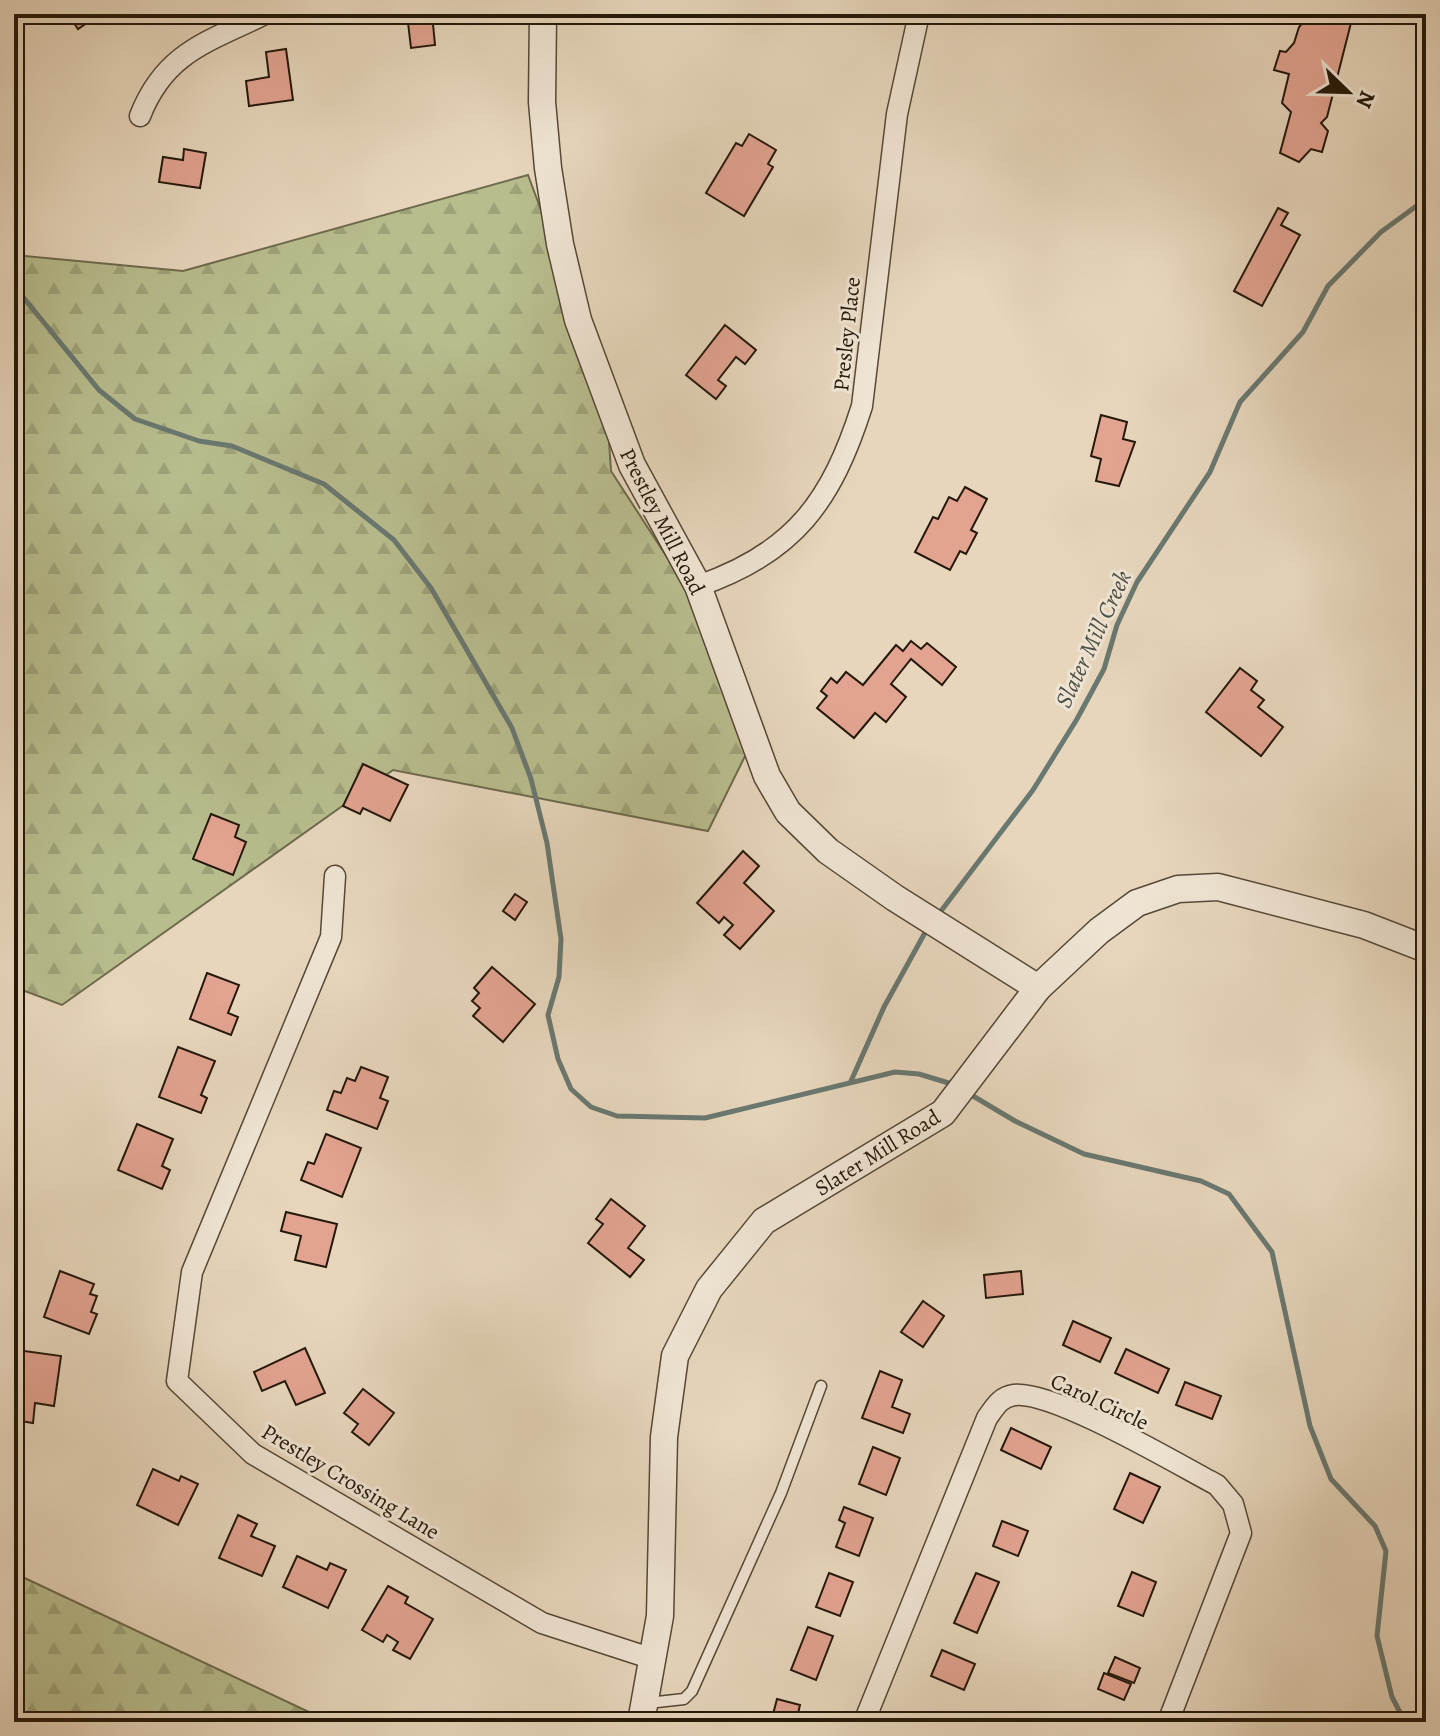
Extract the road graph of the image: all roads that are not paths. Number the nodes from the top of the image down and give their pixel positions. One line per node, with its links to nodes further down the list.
1 (265, 14): 4 (street)
2 (543, 14): 5 (street, Prestley Mill Road)
3 (919, 14): 5 (street, Presley Place)
4 (140, 116)
5 (698, 586): 8 (street, Prestley Mill Road)
6 (335, 876): 10 (street, Prestley Crossing Lane)
7 (1426, 949): 8 (street, Slater Mill Road)
8 (1038, 988): 10 (street, Slater Mill Road)
9 (821, 1386): 11 (lane)
10 (653, 1659): 11 (street, Slater Mill Road)
11 (643, 1713)
12 (864, 1722): 13 (street, Carol Circle)
13 (1168, 1722)

